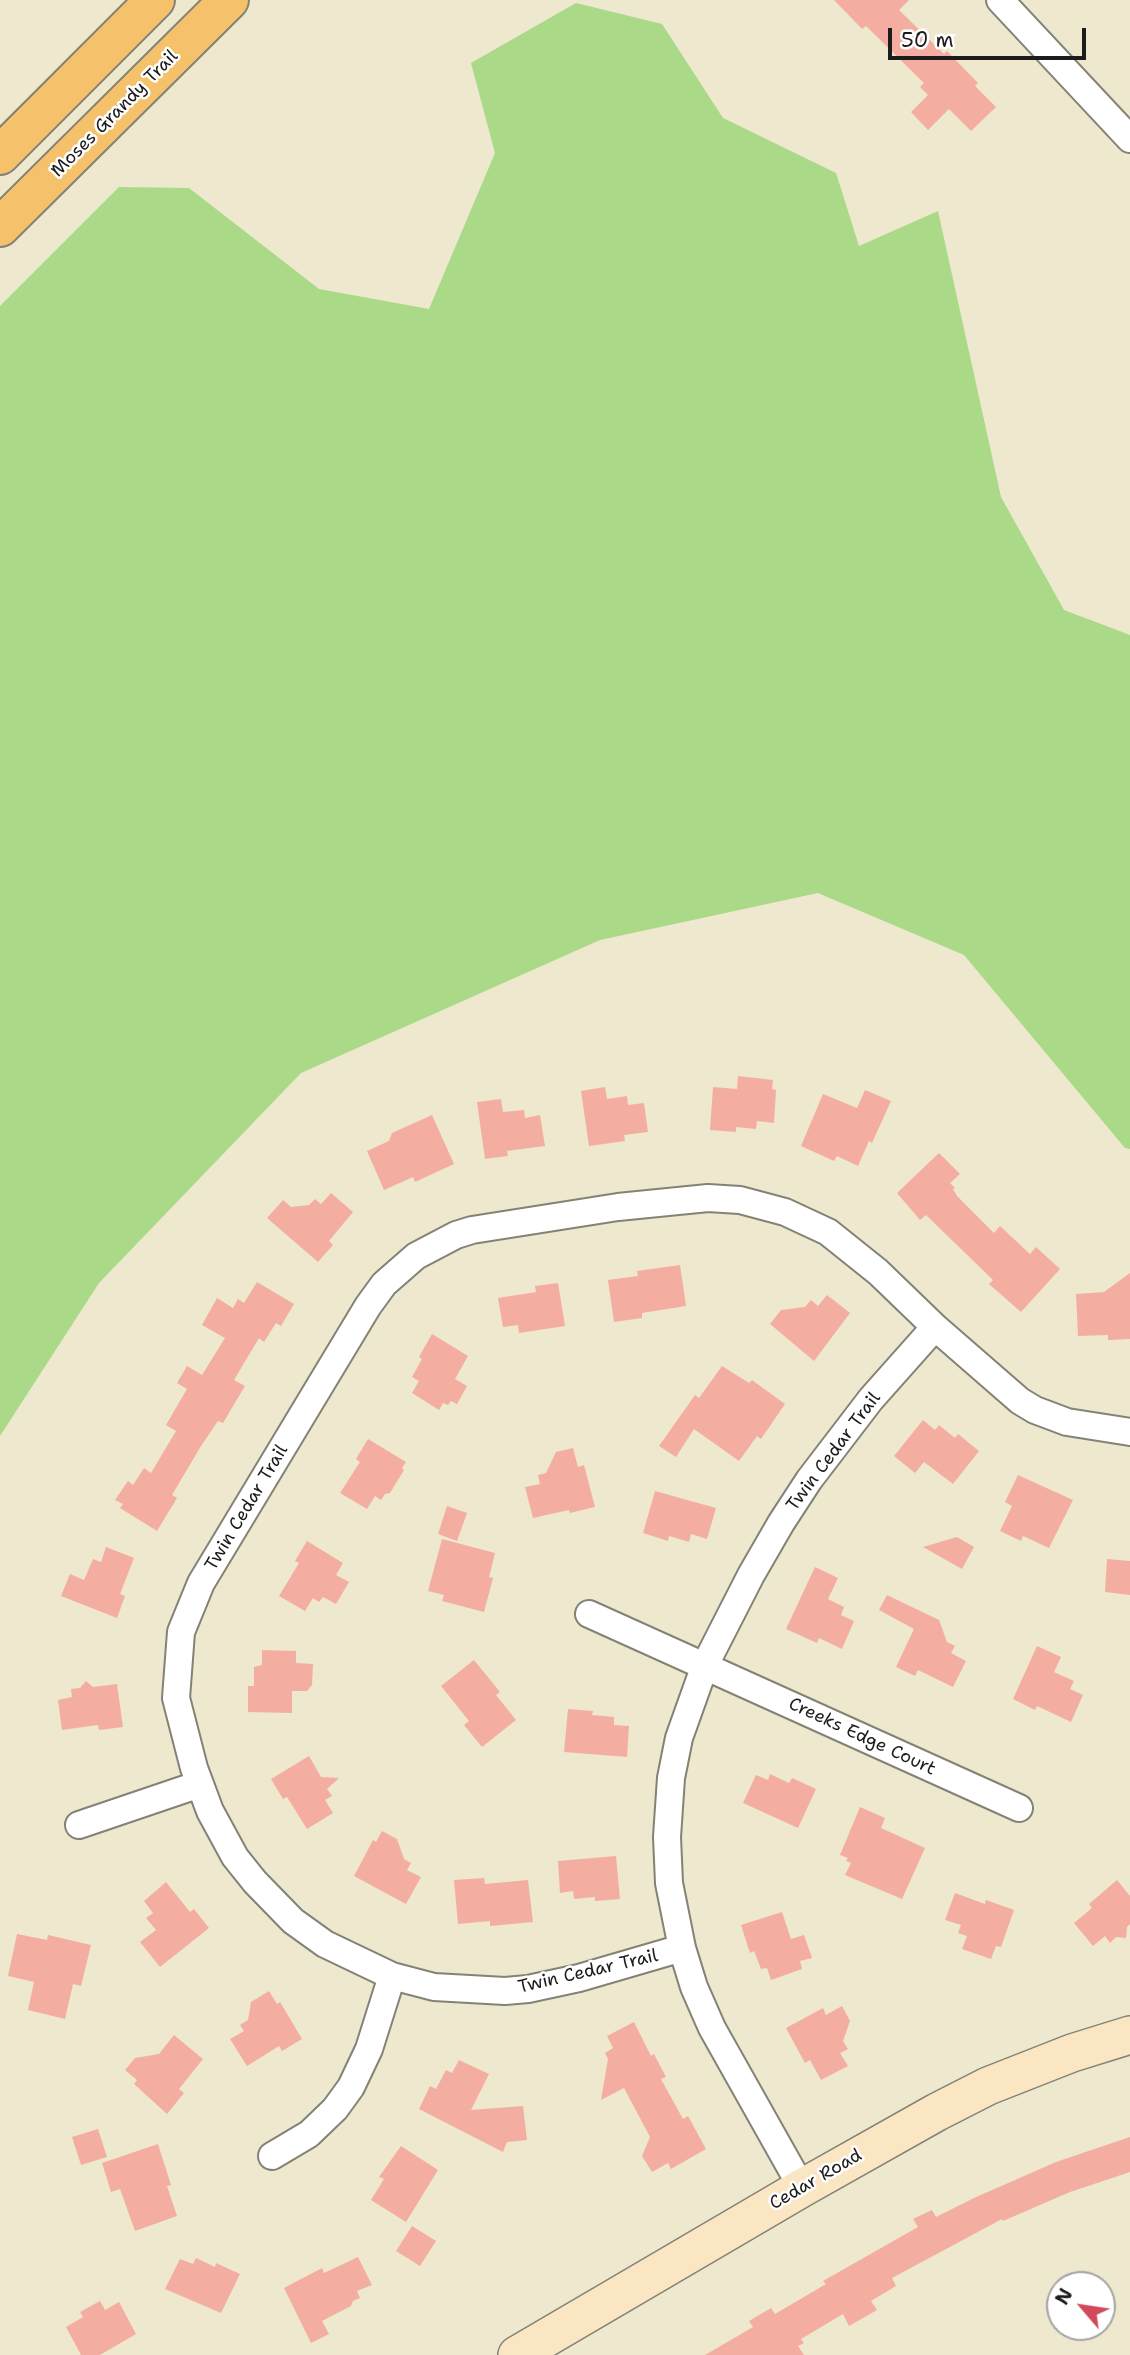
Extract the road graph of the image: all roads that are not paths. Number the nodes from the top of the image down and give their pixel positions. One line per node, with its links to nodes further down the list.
1 (155, 0): 5 (main road)
2 (229, 0): 6 (main road, Moses Grandy Trail)
3 (1000, 0): 4 (street)
4 (1130, 139)
5 (0, 155)
6 (0, 228)
7 (935, 1326): 8 (street, Twin Cedar Trail); 10 (street, Twin Cedar Trail); 11 (street, Twin Cedar Trail)
8 (1130, 1432)
9 (589, 1614): 10 (street, Creeks Edge Court)
10 (705, 1665): 12 (street, Creeks Edge Court); 14 (street, Twin Cedar Trail)
11 (200, 1784): 13 (street); 15 (street, Twin Cedar Trail)
12 (1018, 1808)
13 (79, 1825)
14 (682, 1948): 15 (street, Twin Cedar Trail); 18 (street, Twin Cedar Trail)
15 (392, 1976): 17 (street)
16 (1130, 2035): 18 (street, Cedar Road)
17 (272, 2156)
18 (802, 2188): 19 (street, Cedar Road)
19 (517, 2355)

